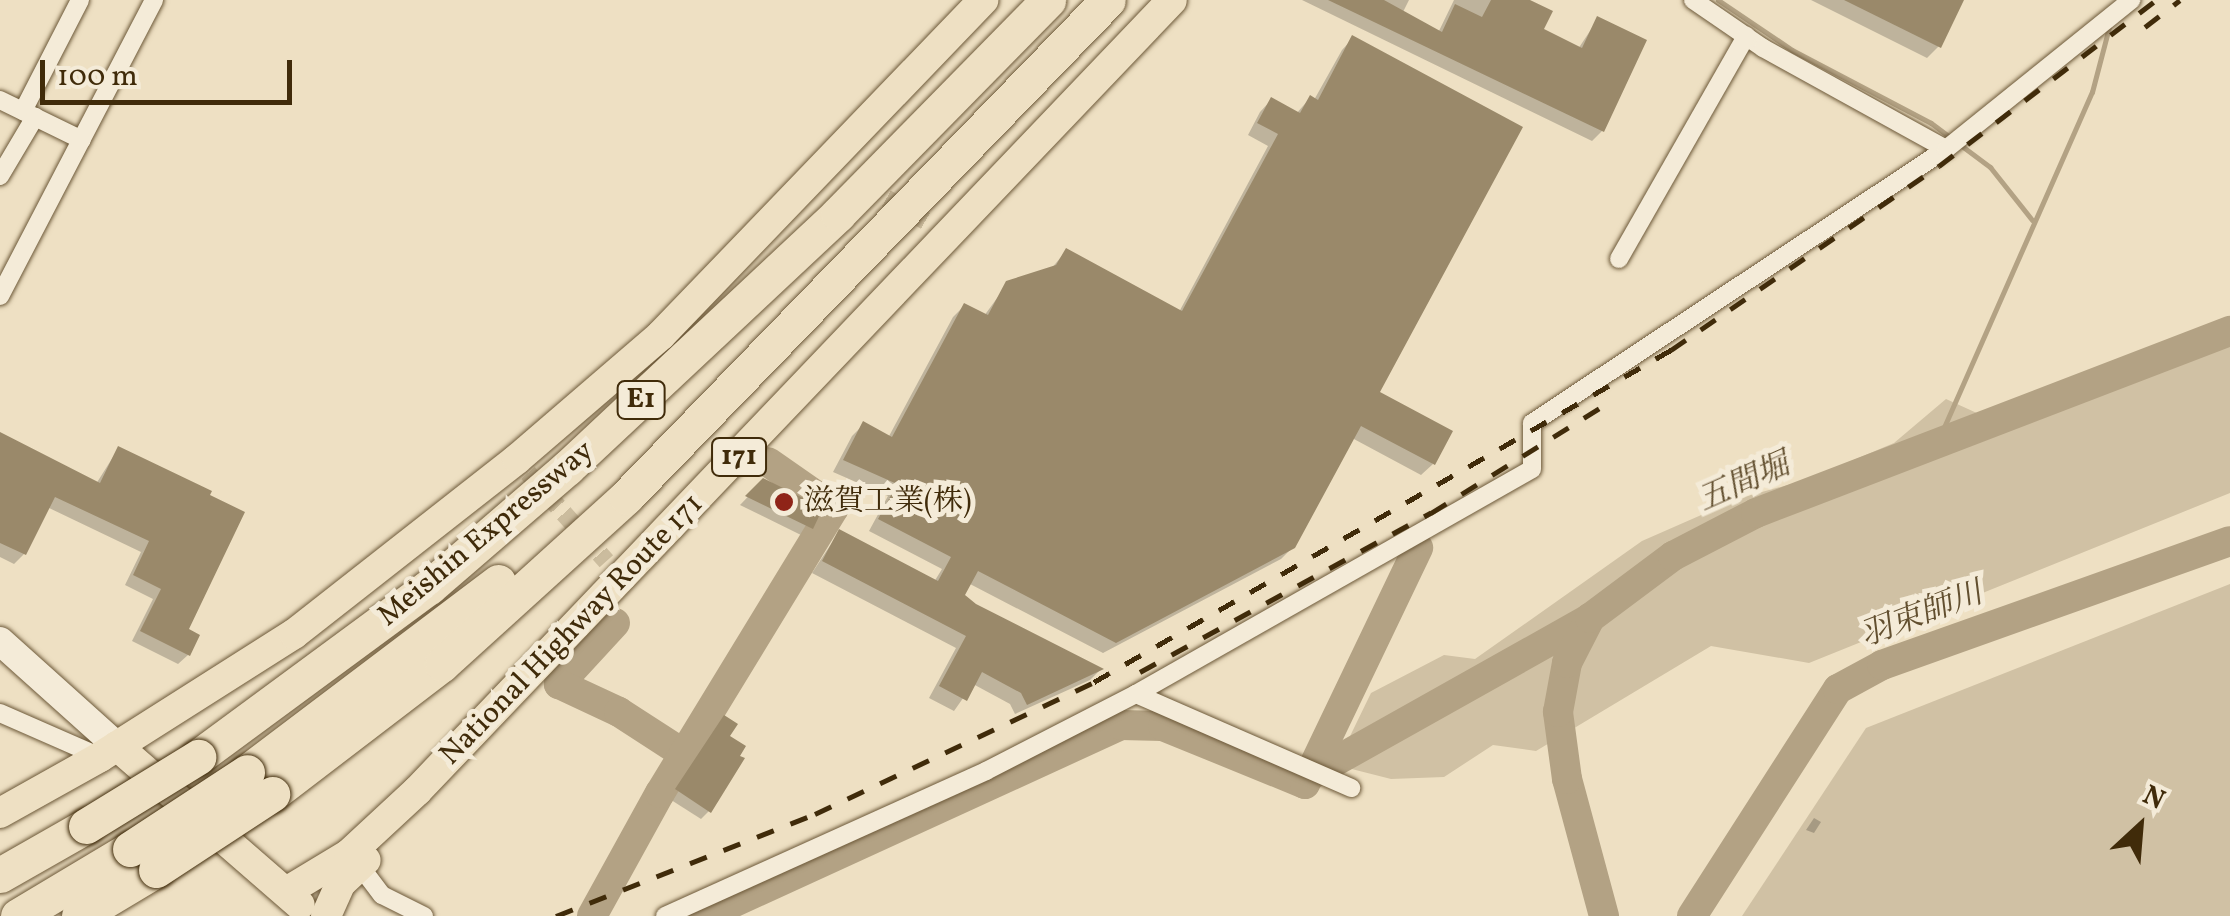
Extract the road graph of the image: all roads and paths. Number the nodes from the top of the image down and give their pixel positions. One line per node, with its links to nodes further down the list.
1 (80, 0): 11 (street)
2 (154, 0): 12 (street)
3 (982, 0): 14 (highway)
4 (1048, 0): 28 (highway, Meishin Expressway / E1, bridge)
5 (1108, 0): 26 (highway, Meishin Expressway / E1, bridge)
6 (1172, 0): 21 (highway, National Highway Route 171 / 171)
7 (1694, 0): 9 (street)
8 (2131, 0): 13 (street)
9 (1746, 36): 13 (street); 17 (street)
10 (0, 100): 11 (street)
11 (29, 114): 12 (street); 15 (street)
12 (82, 140): 18 (street)
13 (1946, 150): 20 (street)
14 (829, 164): 16 (street); 23 (highway)
15 (0, 176)
16 (858, 182)
17 (1619, 259)
18 (0, 296)
19 (0, 641): 23 (main road)
20 (1136, 694): 24 (street); 35 (street)
21 (494, 711): 27 (highway); 29 (highway, National Highway Route 171 / 171)
22 (0, 713): 23 (street)
23 (109, 751): 25 (highway); 29 (highway)
24 (1351, 788)
25 (0, 813)
26 (143, 860): 30 (highway, Meishin Expressway / E1); 31 (highway, Meishin Expressway / E1)
27 (360, 866): 33 (highway); 34 (street)
28 (0, 874)
29 (286, 892): 32 (highway)
30 (18, 916)
31 (79, 916)
32 (312, 916)
33 (326, 916)
34 (424, 916)
35 (664, 916)

